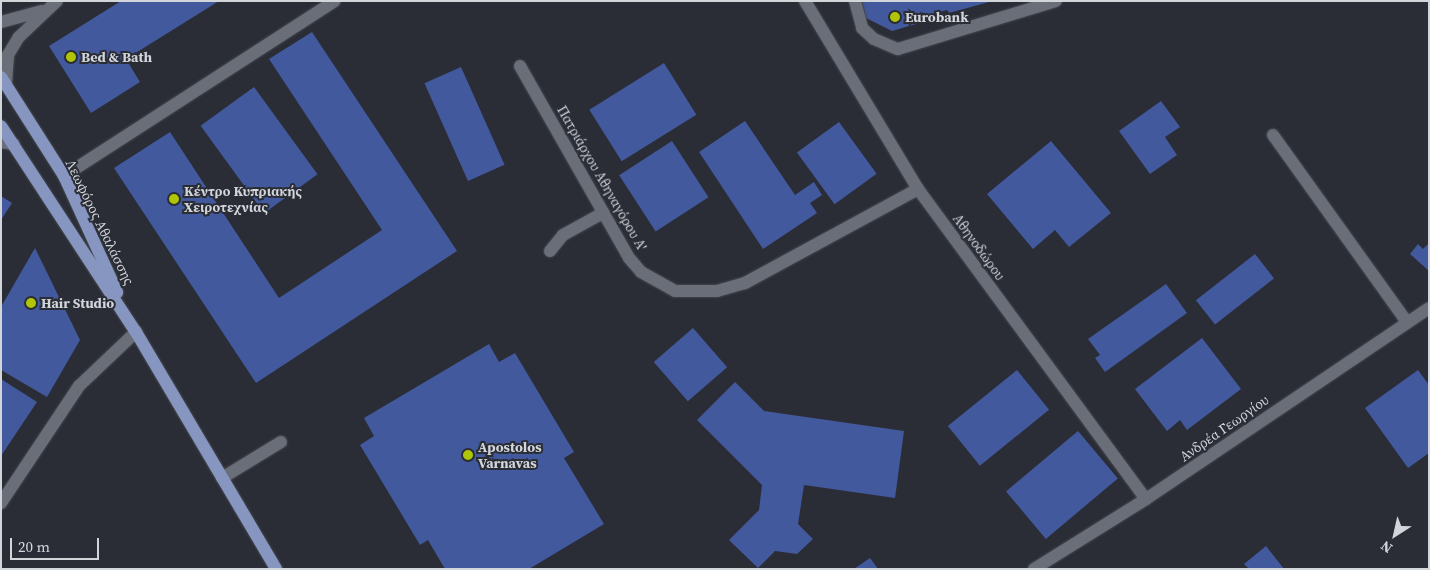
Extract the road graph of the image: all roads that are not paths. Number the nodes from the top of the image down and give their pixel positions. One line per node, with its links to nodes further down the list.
1 (57, 1): 6 (street)
2 (334, 1): 13 (street)
3 (805, 1): 14 (street, Αθηνοδώρου)
4 (855, 1): 5 (street)
5 (1056, 1)
6 (46, 9): 7 (street); 9 (street)
7 (1, 22)
8 (520, 66): 15 (street, Πατριάρχου Αθηναγόρου Α')
9 (4, 80): 13 (main road, Λεωφόρος Αθαλάσσης)
10 (1, 126): 12 (main road, Λεωφόρος Αθαλάσσης)
11 (1273, 135): 18 (street)
12 (8, 143): 19 (main road, Λεωφόρος Αθαλάσσης)
13 (64, 176): 19 (main road, Λεωφόρος Αθαλάσσης)
14 (918, 189): 15 (street, Πατριάρχου Αθηναγόρου Α'); 22 (street, Αθηνοδώρου)
15 (603, 213): 16 (street)
16 (550, 251)
17 (1429, 308): 18 (street, Ανδρέα Γεωργίου)
18 (1406, 321): 22 (street, Ανδρέα Γεωργίου)
19 (136, 332): 21 (main road, Λεωφόρος Αθαλάσσης); 23 (street)
20 (282, 442): 21 (street)
21 (222, 478): 24 (main road, Λεωφόρος Αθαλάσσης)
22 (1146, 499): 25 (street, Ανδρέα Γεωργίου)
23 (1, 502)
24 (276, 569)
25 (1034, 569)

